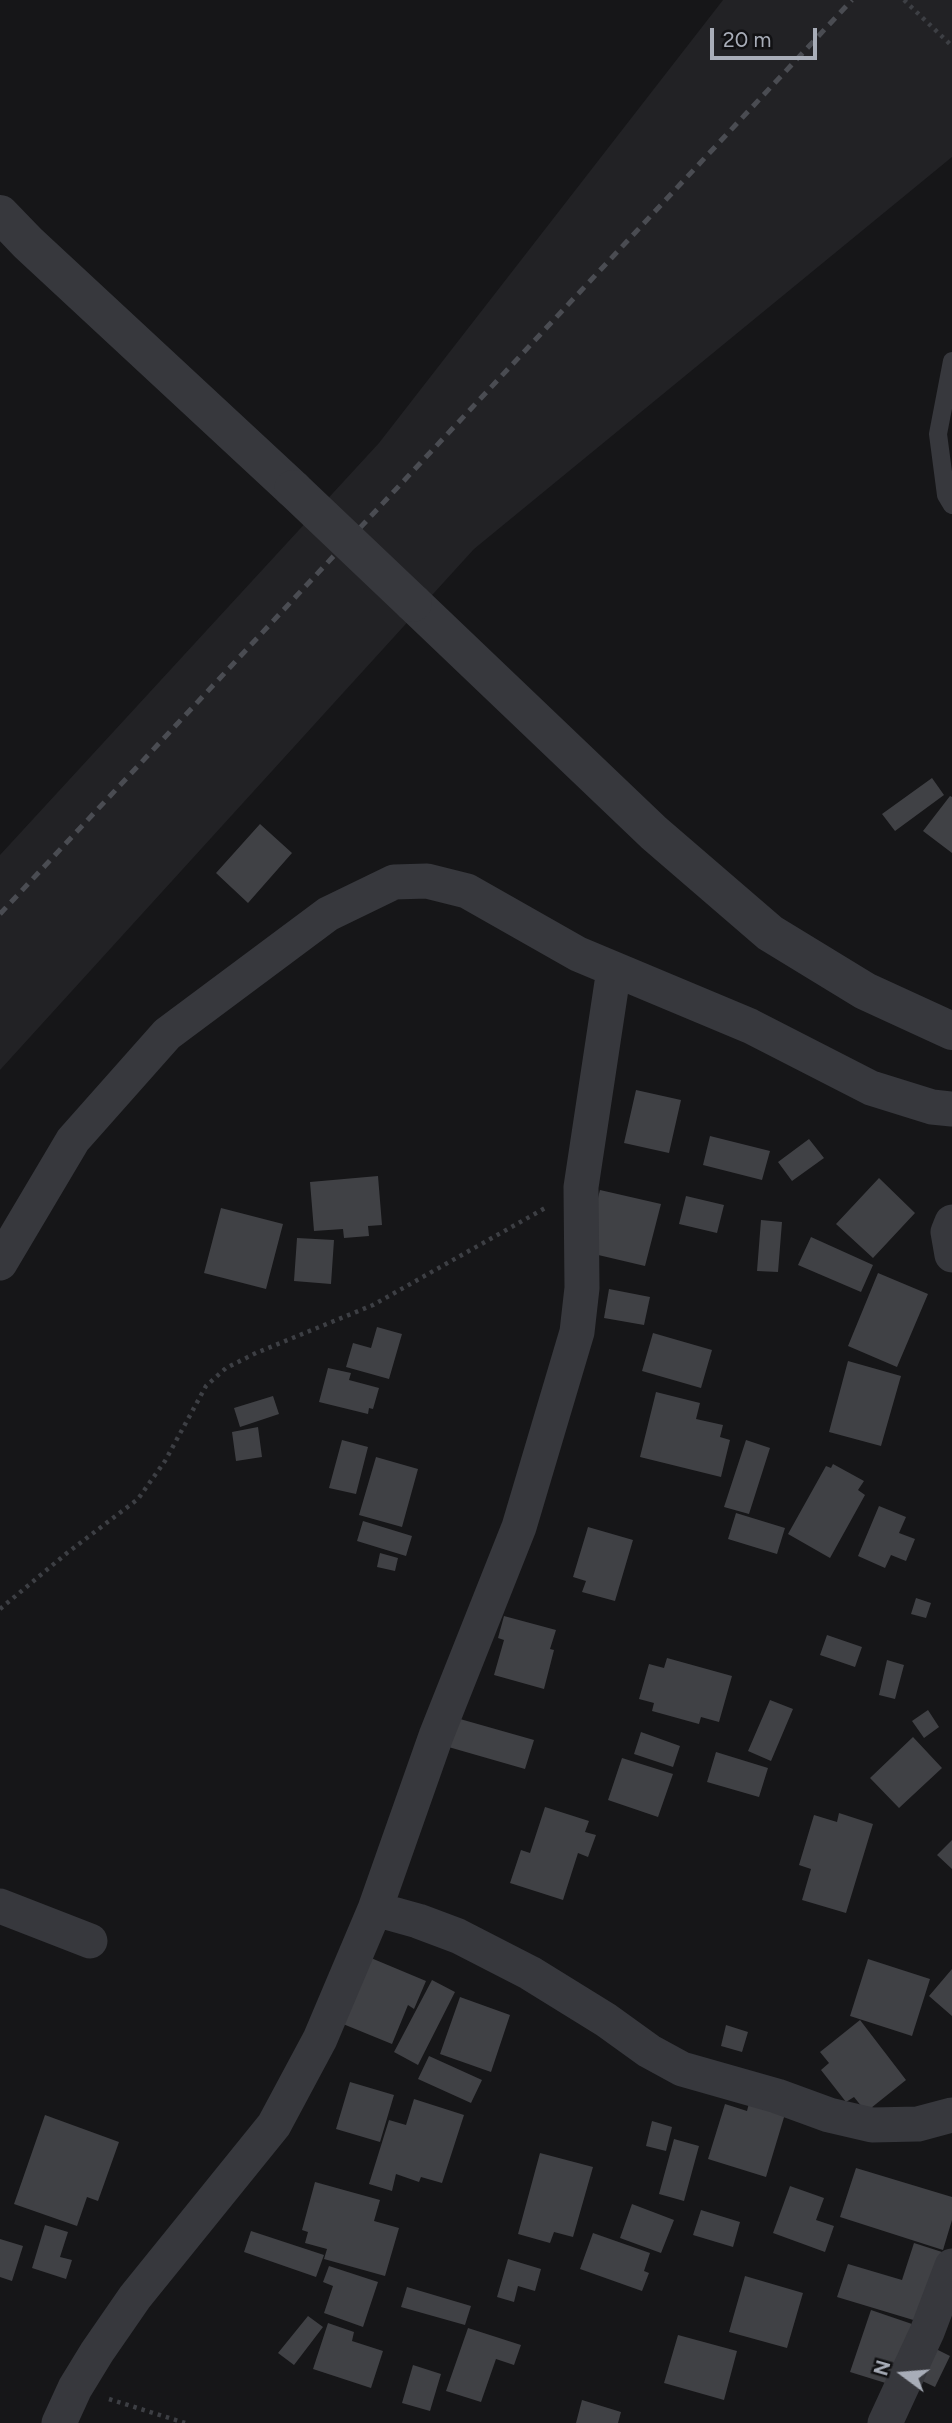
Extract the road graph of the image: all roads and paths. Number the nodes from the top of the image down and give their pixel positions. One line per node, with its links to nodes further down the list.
1 (904, 0): 2 (path)
2 (952, 46)
3 (0, 214): 7 (street, bridge)
4 (952, 360): 5 (lane)
5 (952, 505)
6 (614, 969): 8 (street); 9 (street); 12 (street)
7 (952, 1031)
8 (952, 1109)
9 (581, 1187): 13 (path); 15 (street)
10 (952, 1222): 11 (street)
11 (952, 1255)
12 (0, 1263)
13 (0, 1609)
14 (0, 1906): 16 (street)
15 (375, 1909): 17 (street); 19 (street)
16 (90, 1941)
17 (952, 2115)
18 (952, 2266): 22 (street)
19 (75, 2388): 20 (street); 21 (path)
20 (59, 2423)
21 (185, 2423)
22 (885, 2423)

